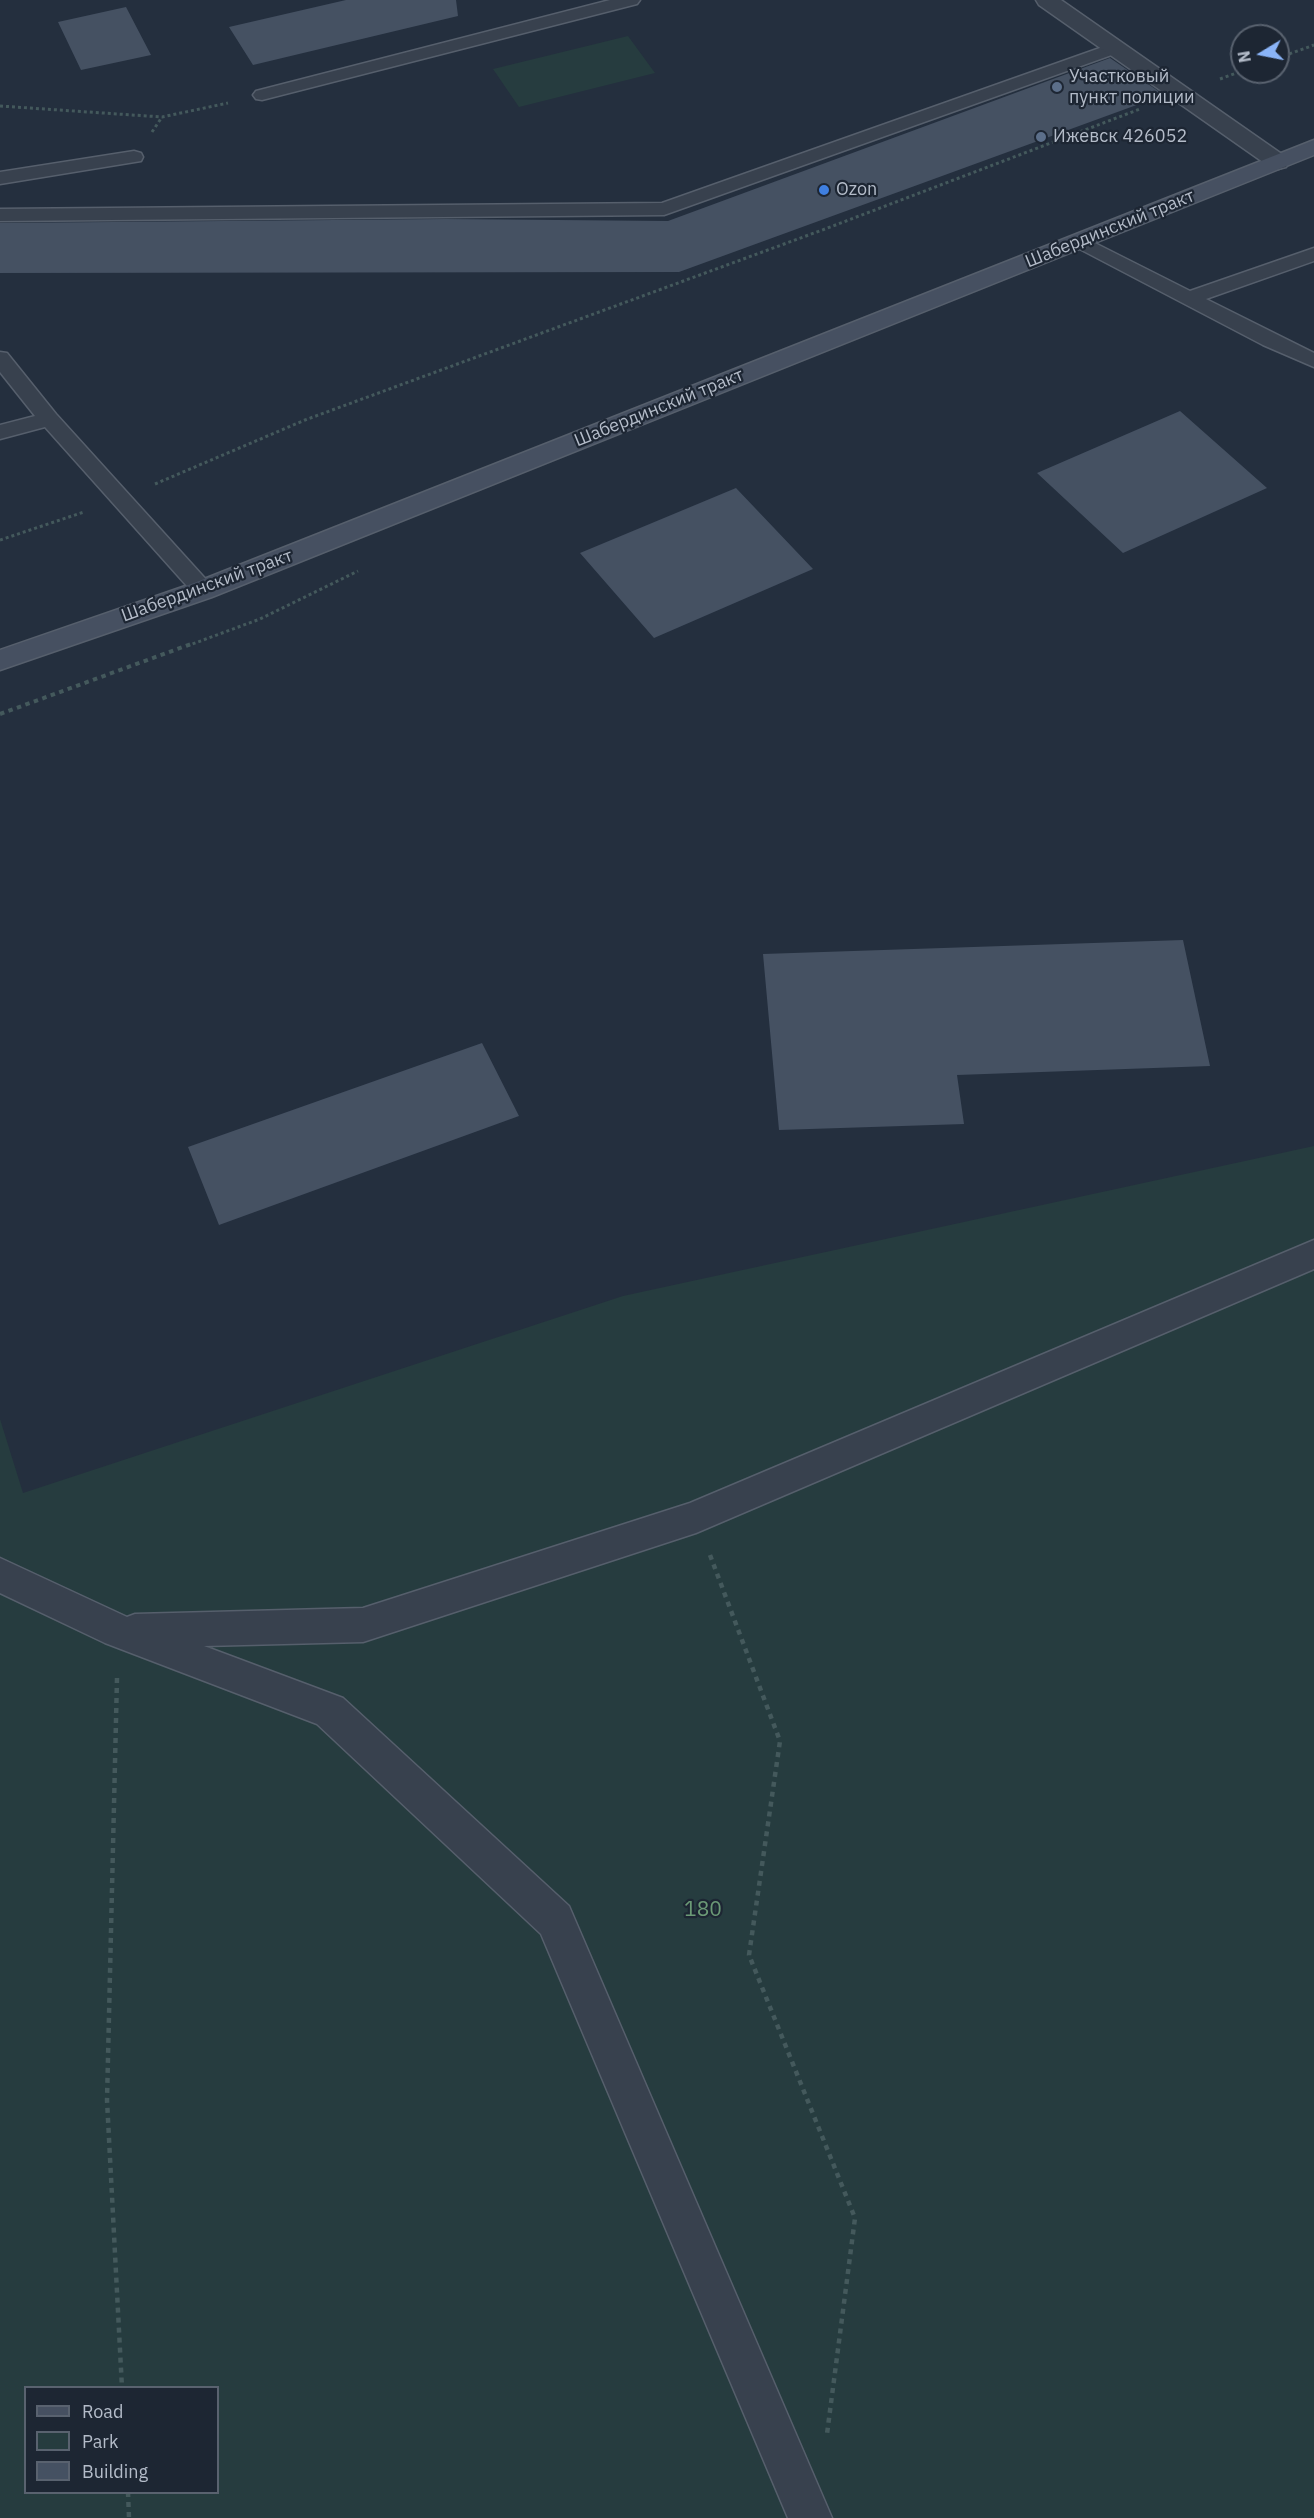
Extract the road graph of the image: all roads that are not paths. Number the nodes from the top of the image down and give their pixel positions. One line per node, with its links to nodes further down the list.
1 (631, 0): 4 (lane)
2 (1047, 0): 3 (street)
3 (1114, 48): 7 (street); 9 (lane)
4 (262, 95)
5 (1314, 147): 7 (main road, Шабердинский тракт)
6 (134, 157): 8 (lane)
7 (1278, 162): 10 (main road, Шабердинский тракт)
8 (0, 178)
9 (0, 215)
10 (1079, 242): 12 (lane); 17 (main road, Шабердинский тракт)
11 (1314, 254): 12 (lane)
12 (1187, 299): 14 (lane)
13 (0, 358): 15 (lane)
14 (1314, 361)
15 (49, 419): 16 (lane); 17 (lane)
16 (0, 432)
17 (203, 590): 18 (main road, Шабердинский тракт)
18 (0, 660)
19 (1314, 1254): 21 (street)
20 (0, 1575): 21 (street)
21 (118, 1631): 22 (street)
22 (810, 2518)

